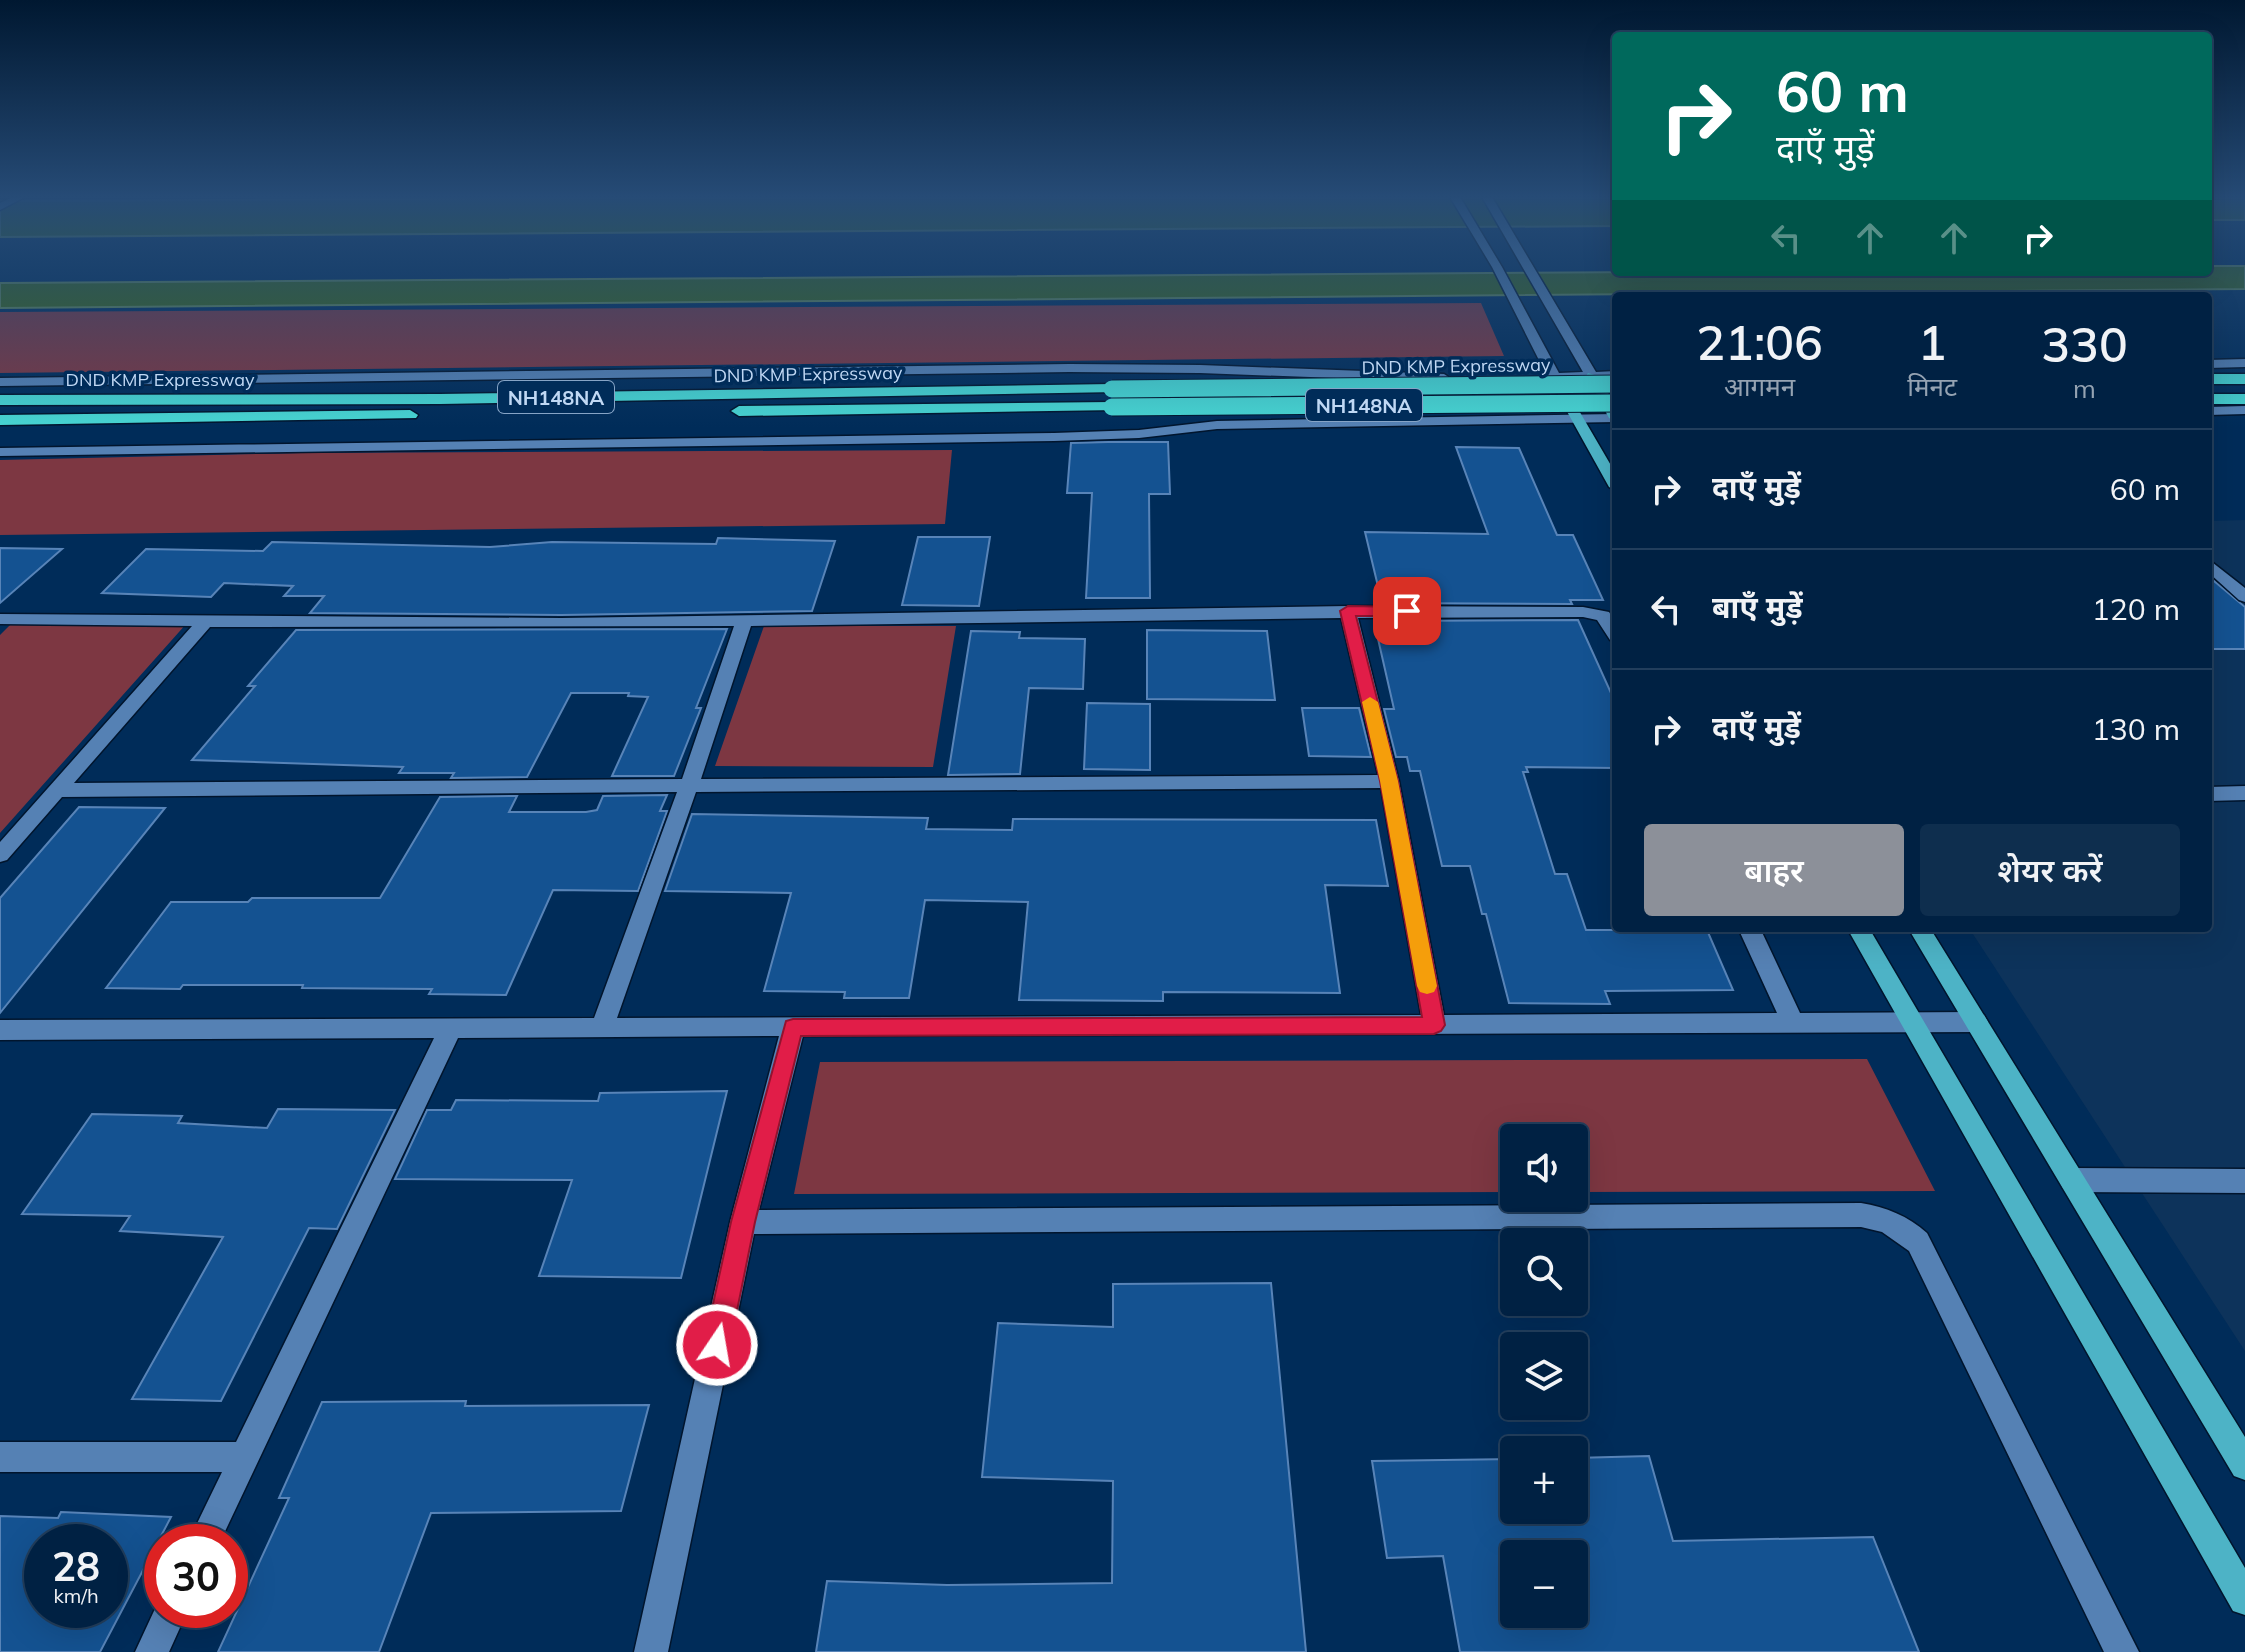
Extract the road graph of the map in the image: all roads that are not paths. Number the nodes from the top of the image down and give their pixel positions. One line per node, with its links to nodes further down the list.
1 (1501, 274): 6 (street)
2 (1532, 274): 7 (street)
3 (2245, 363): 4 (street)
4 (2212, 364)
5 (1612, 375): 7 (street)
6 (1554, 376): 7 (street); 10 (street); 20 (main road)
7 (1592, 376): 17 (main road)
8 (2212, 379): 9 (highway)
9 (2245, 379)
10 (0, 382)
11 (1612, 384): 14 (highway, DND KMP Expressway / NH148NA, bridge)
12 (2212, 399): 13 (highway)
13 (2245, 399)
14 (0, 400)
15 (1612, 403): 21 (highway, DND KMP Expressway / NH148NA, bridge)
16 (2245, 410): 18 (street)
17 (1612, 411)
18 (2212, 411)
19 (1612, 418): 20 (street)
20 (1578, 419): 22 (street); 23 (main road)
21 (0, 420)
22 (0, 452)
23 (1612, 480)
24 (2212, 567): 25 (street)
25 (2243, 592)
26 (1348, 611): 28 (street); 30 (street); 31 (street)
27 (0, 619): 29 (street)
28 (744, 621): 29 (street); 32 (street)
29 (205, 622): 33 (street)
30 (1612, 627)
31 (1389, 781): 32 (street); 43 (street)
32 (689, 786): 33 (street); 44 (street)
33 (58, 790): 36 (street)
34 (2245, 793): 35 (street)
35 (2212, 794)
36 (0, 855)
37 (1751, 932): 42 (street)
38 (1860, 932): 41 (main road)
39 (1921, 932): 40 (main road)
40 (1976, 1022): 41 (street); 48 (main road)
41 (1911, 1023): 42 (street); 55 (main road)
42 (1793, 1024): 43 (street)
43 (1434, 1025): 45 (street)
44 (602, 1028): 45 (street); 46 (street)
45 (793, 1028): 50 (street)
46 (450, 1029): 47 (street); 52 (street)
47 (0, 1030)
48 (2072, 1180): 49 (street); 53 (main road)
49 (2245, 1181)
50 (743, 1222): 58 (street); 59 (street)
51 (0, 1457): 52 (street)
52 (245, 1457): 54 (street)
53 (2245, 1465)
54 (213, 1524)
55 (2245, 1599)
56 (163, 1628): 57 (street)
57 (152, 1652)
58 (651, 1652)
59 (2122, 1652)

